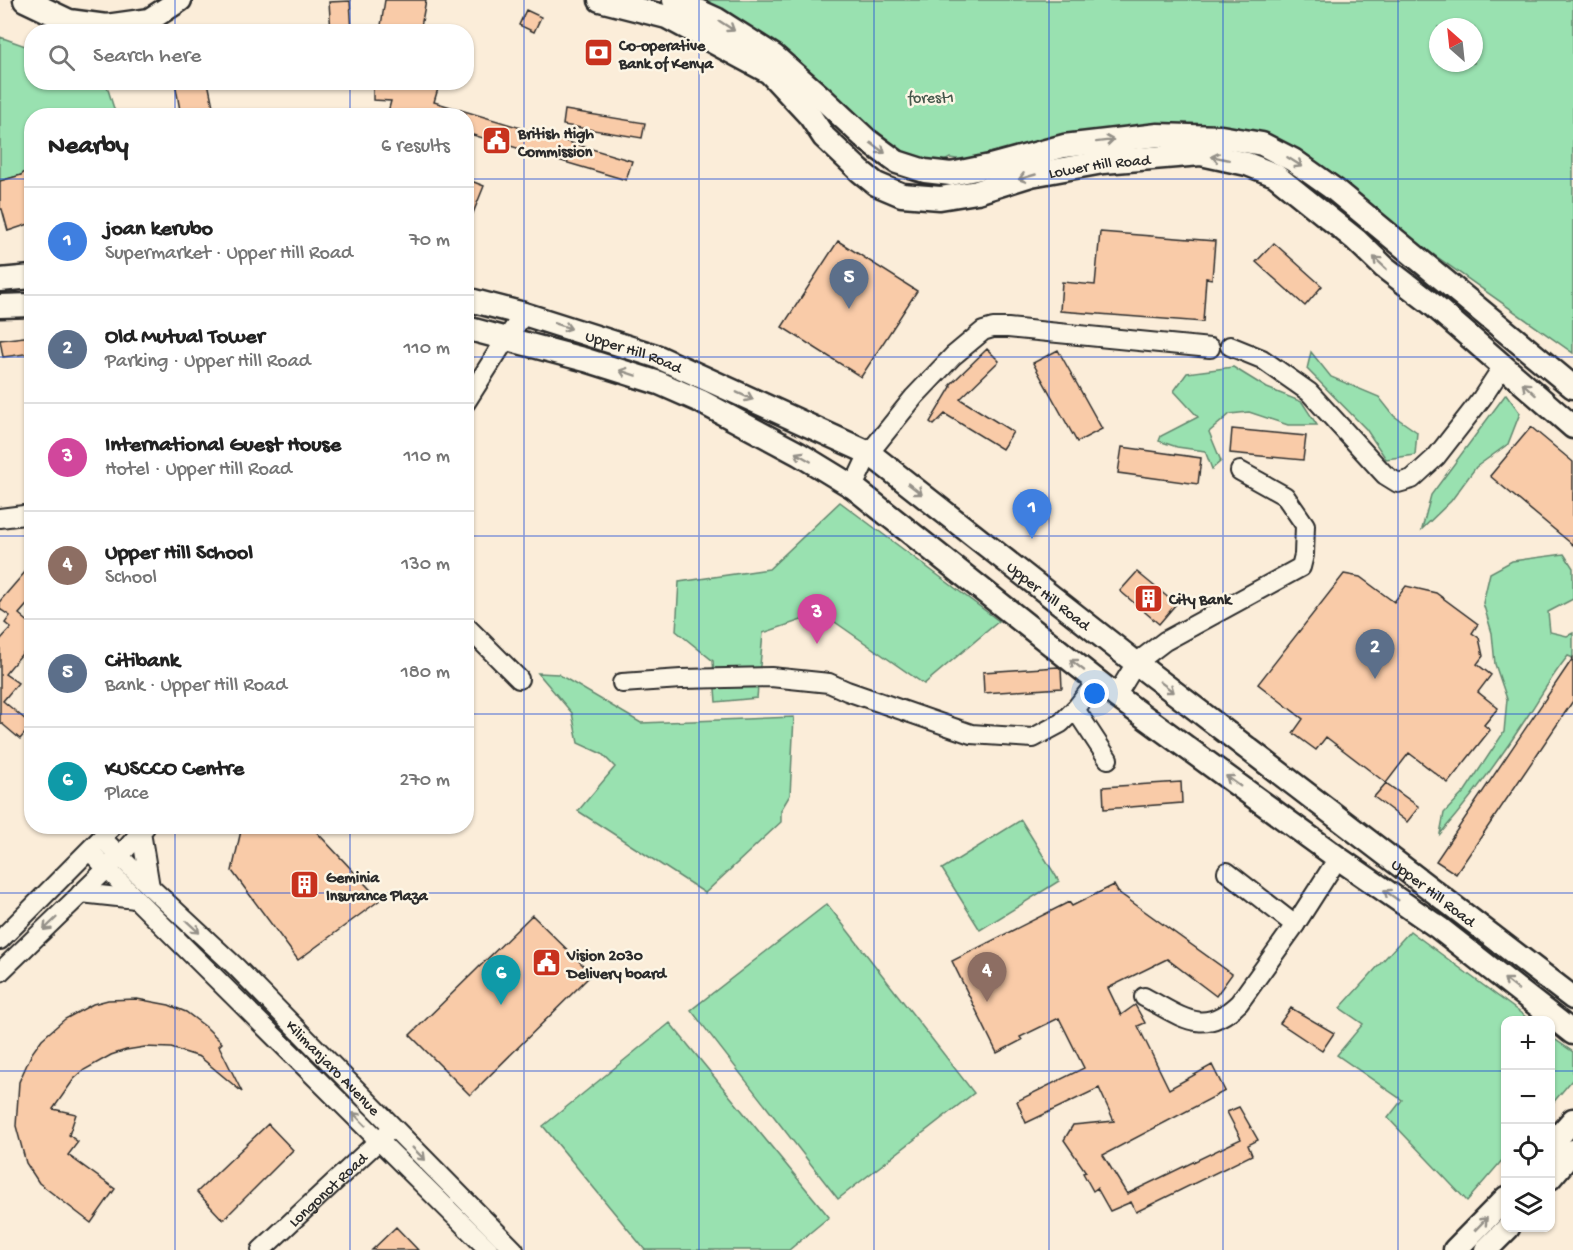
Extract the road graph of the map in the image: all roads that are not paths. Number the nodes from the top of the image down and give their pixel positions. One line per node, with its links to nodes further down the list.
1 (25, 0): 5 (street)
2 (180, 0): 6 (street)
3 (600, 0): 17 (street, Lower Hill Road, one-way to 3)
4 (674, 0): 18 (street, Lower Hill Road, one-way to 18)
5 (91, 24)
6 (120, 24)
7 (24, 278): 8 (street)
8 (0, 280)
9 (474, 301): 12 (street, Upper Hill Road)
10 (24, 305): 11 (street)
11 (0, 306)
12 (524, 314): 14 (street); 21 (street, Upper Hill Road, one-way to 21)
13 (474, 332): 14 (street, Upper Hill Road)
14 (506, 339): 19 (street); 23 (street, Upper Hill Road, one-way to 14)
15 (1230, 346): 17 (street)
16 (1210, 348): 21 (street)
17 (1503, 366): 20 (street, Lower Hill Road, one-way to 17)
18 (1573, 387)
19 (474, 389)
20 (1573, 427)
21 (869, 453): 23 (street); 26 (street, Upper Hill Road, one-way to 26)
22 (1240, 471): 29 (street)
23 (853, 487): 27 (street, Upper Hill Road)
24 (24, 514): 25 (street)
25 (0, 518)
26 (1027, 578): 27 (street); 29 (street, Upper Hill Road)
27 (1005, 608): 31 (street, Upper Hill Road, one-way to 27)
28 (474, 634): 30 (street)
29 (1136, 663): 33 (street); 48 (street, Upper Hill Road, one-way to 48)
30 (519, 679)
31 (1097, 681): 33 (street, Upper Hill Road); 34 (street)
32 (622, 683): 34 (street)
33 (1116, 696): 39 (street, Upper Hill Road, one-way to 33)
34 (1076, 709): 35 (street)
35 (1108, 759)
36 (139, 834): 40 (street)
37 (144, 834): 43 (street)
38 (102, 838): 40 (street, Kilimanjaro Avenue); 45 (street)
39 (1338, 858): 44 (street); 49 (street, Upper Hill Road, one-way to 39)
40 (113, 863): 42 (street); 43 (street, Kilimanjaro Avenue)
41 (1227, 872): 44 (street)
42 (81, 893): 43 (street); 46 (street, one-way to 46)
43 (143, 893): 51 (street, Kilimanjaro Avenue, one-way to 51); 52 (street, Kilimanjaro Avenue, one-way to 43)
44 (1295, 925): 47 (street)
45 (0, 940)
46 (0, 972)
47 (1144, 997)
48 (1573, 998)
49 (1573, 1034)
50 (1573, 1120): 53 (street)
51 (393, 1127): 52 (street, Longonot Road); 60 (street, Kilimanjaro Avenue, one-way to 60)
52 (380, 1140): 58 (street, Longonot Road); 59 (street, Kilimanjaro Avenue)
53 (1555, 1141)
54 (1573, 1151): 55 (street)
55 (1555, 1173)
56 (1501, 1203): 61 (street, one-way to 56)
57 (1503, 1232): 62 (street)
58 (261, 1250)
59 (489, 1250)
60 (514, 1250)
61 (1455, 1250)
62 (1486, 1250)

